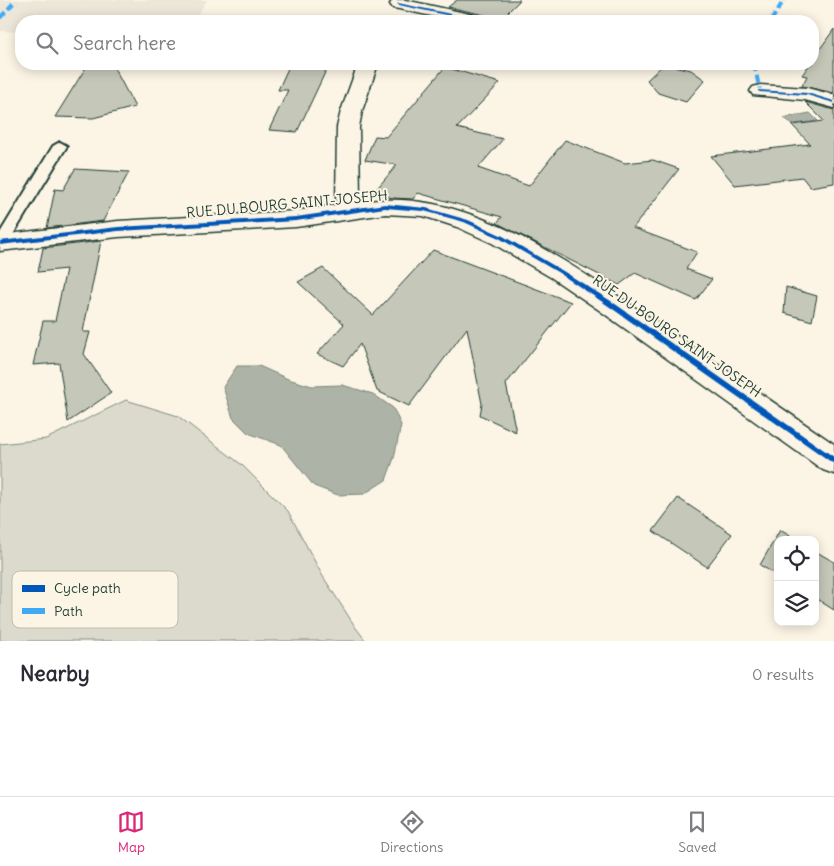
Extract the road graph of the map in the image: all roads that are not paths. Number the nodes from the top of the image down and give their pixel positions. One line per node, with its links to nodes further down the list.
1 (400, 2): 2 (street); 3 (street)
2 (392, 15)
3 (454, 15)
4 (366, 70): 8 (street)
5 (760, 91): 6 (street)
6 (834, 102)
7 (60, 146): 9 (lane)
8 (348, 210): 9 (street, RUE DU BOURG SAINT-JOSEPH); 10 (street, RUE DU BOURG SAINT-JOSEPH)
9 (1, 243)
10 (834, 461)

